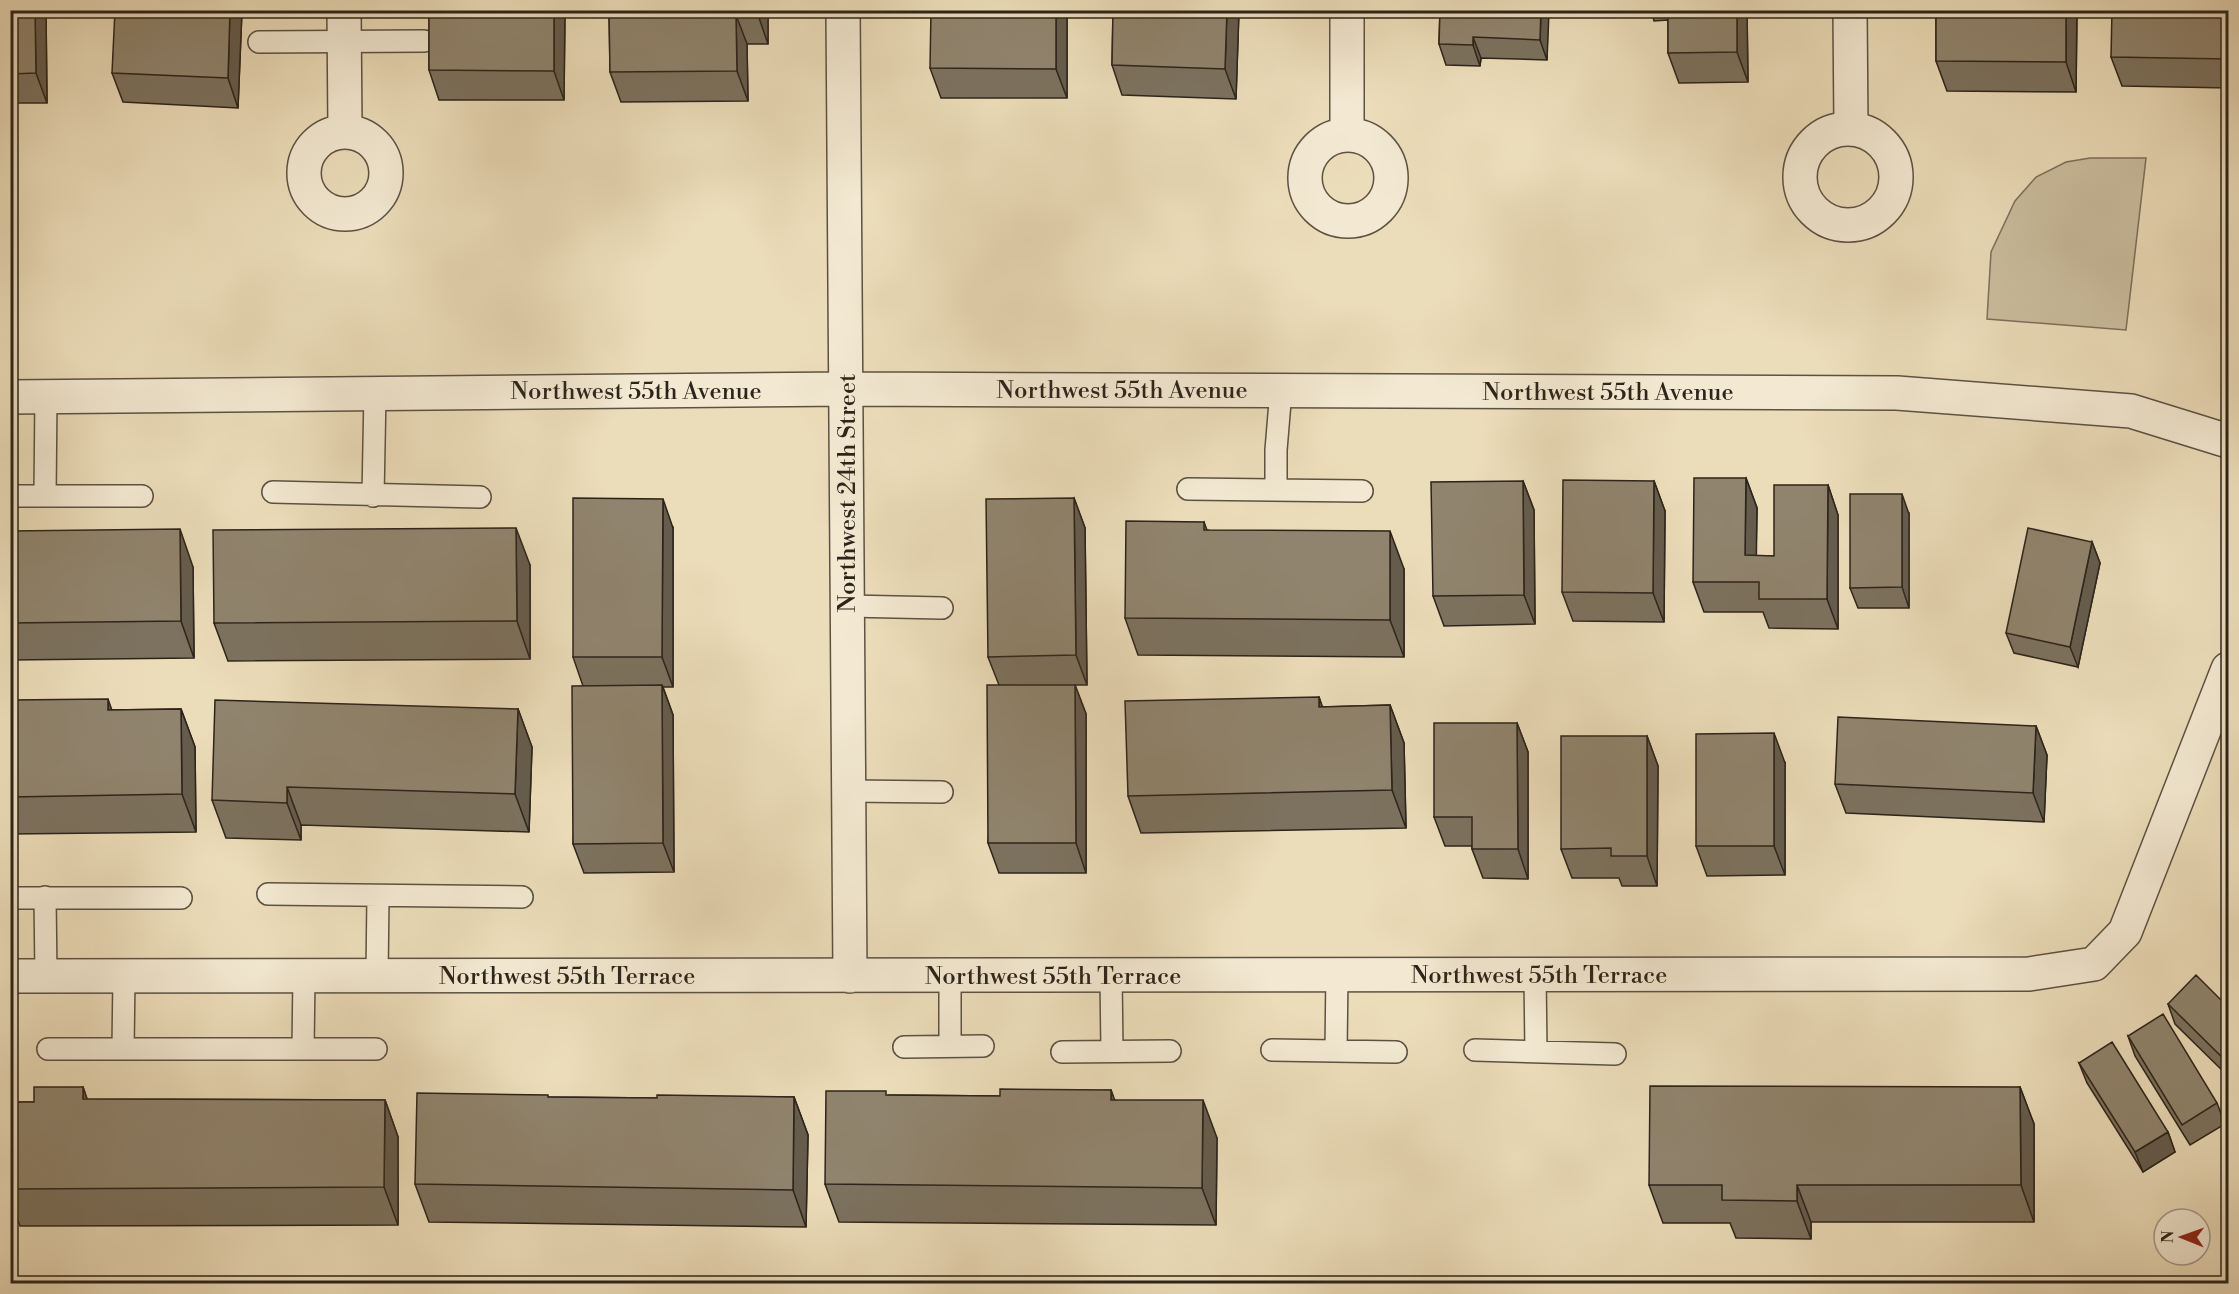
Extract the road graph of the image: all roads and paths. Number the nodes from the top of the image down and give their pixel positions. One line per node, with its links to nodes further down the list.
1 (843, 10): 10 (street, Northwest 24th Street)
2 (1347, 10): 9 (street)
3 (1850, 10): 7 (street)
4 (344, 26): 5 (lane); 6 (lane); 8 (street)
5 (424, 41)
6 (259, 42)
7 (1851, 128)
8 (345, 131)
9 (1347, 135)
10 (847, 389): 11 (street, Northwest 55th Avenue); 12 (street, Northwest 55th Avenue); 25 (street, Northwest 24th Street)
11 (1281, 390): 15 (street, Northwest 55th Avenue); 17 (lane)
12 (375, 393): 13 (street, Northwest 55th Avenue); 23 (lane)
13 (46, 396): 14 (street, Northwest 55th Avenue); 21 (lane)
14 (10, 397)
15 (2229, 441)
16 (1188, 489): 17 (lane)
17 (1276, 489): 18 (lane)
18 (1362, 491)
19 (273, 492): 23 (lane)
20 (10, 496): 21 (lane)
21 (45, 496): 22 (lane)
22 (142, 496)
23 (373, 496): 24 (lane)
24 (480, 497)
25 (848, 606): 26 (lane); 28 (street, Northwest 24th Street)
26 (942, 608)
27 (2229, 669): 37 (street, Northwest 55th Terrace)
28 (849, 790): 29 (lane); 43 (street, Northwest 24th Street)
29 (942, 792)
30 (268, 894): 31 (lane)
31 (378, 896): 33 (lane); 42 (lane)
32 (45, 897): 34 (lane); 35 (lane); 39 (lane)
33 (522, 897)
34 (10, 898)
35 (181, 898)
36 (1338, 975): 37 (street, Northwest 55th Terrace); 45 (street, Northwest 55th Terrace); 57 (lane)
37 (1535, 975): 60 (lane)
38 (10, 976): 39 (street, Northwest 55th Terrace)
39 (46, 976): 40 (street, Northwest 55th Terrace)
40 (124, 976): 41 (street, Northwest 55th Terrace); 50 (lane)
41 (304, 976): 42 (street, Northwest 55th Terrace); 51 (lane)
42 (377, 976): 43 (street, Northwest 55th Terrace)
43 (850, 976): 44 (street, Northwest 55th Terrace)
44 (950, 976): 45 (street, Northwest 55th Terrace); 46 (lane)
45 (1111, 976): 55 (lane)
46 (950, 1046): 47 (lane); 48 (lane)
47 (983, 1046)
48 (904, 1047)
49 (48, 1049): 50 (lane)
50 (123, 1049): 51 (lane)
51 (303, 1049): 52 (lane)
52 (376, 1049)
53 (1272, 1050): 57 (lane)
54 (1475, 1050): 60 (lane)
55 (1112, 1051): 56 (lane); 58 (lane)
56 (1170, 1051)
57 (1336, 1051): 59 (lane)
58 (1062, 1052)
59 (1396, 1052)
60 (1536, 1052): 61 (lane)
61 (1615, 1054)

